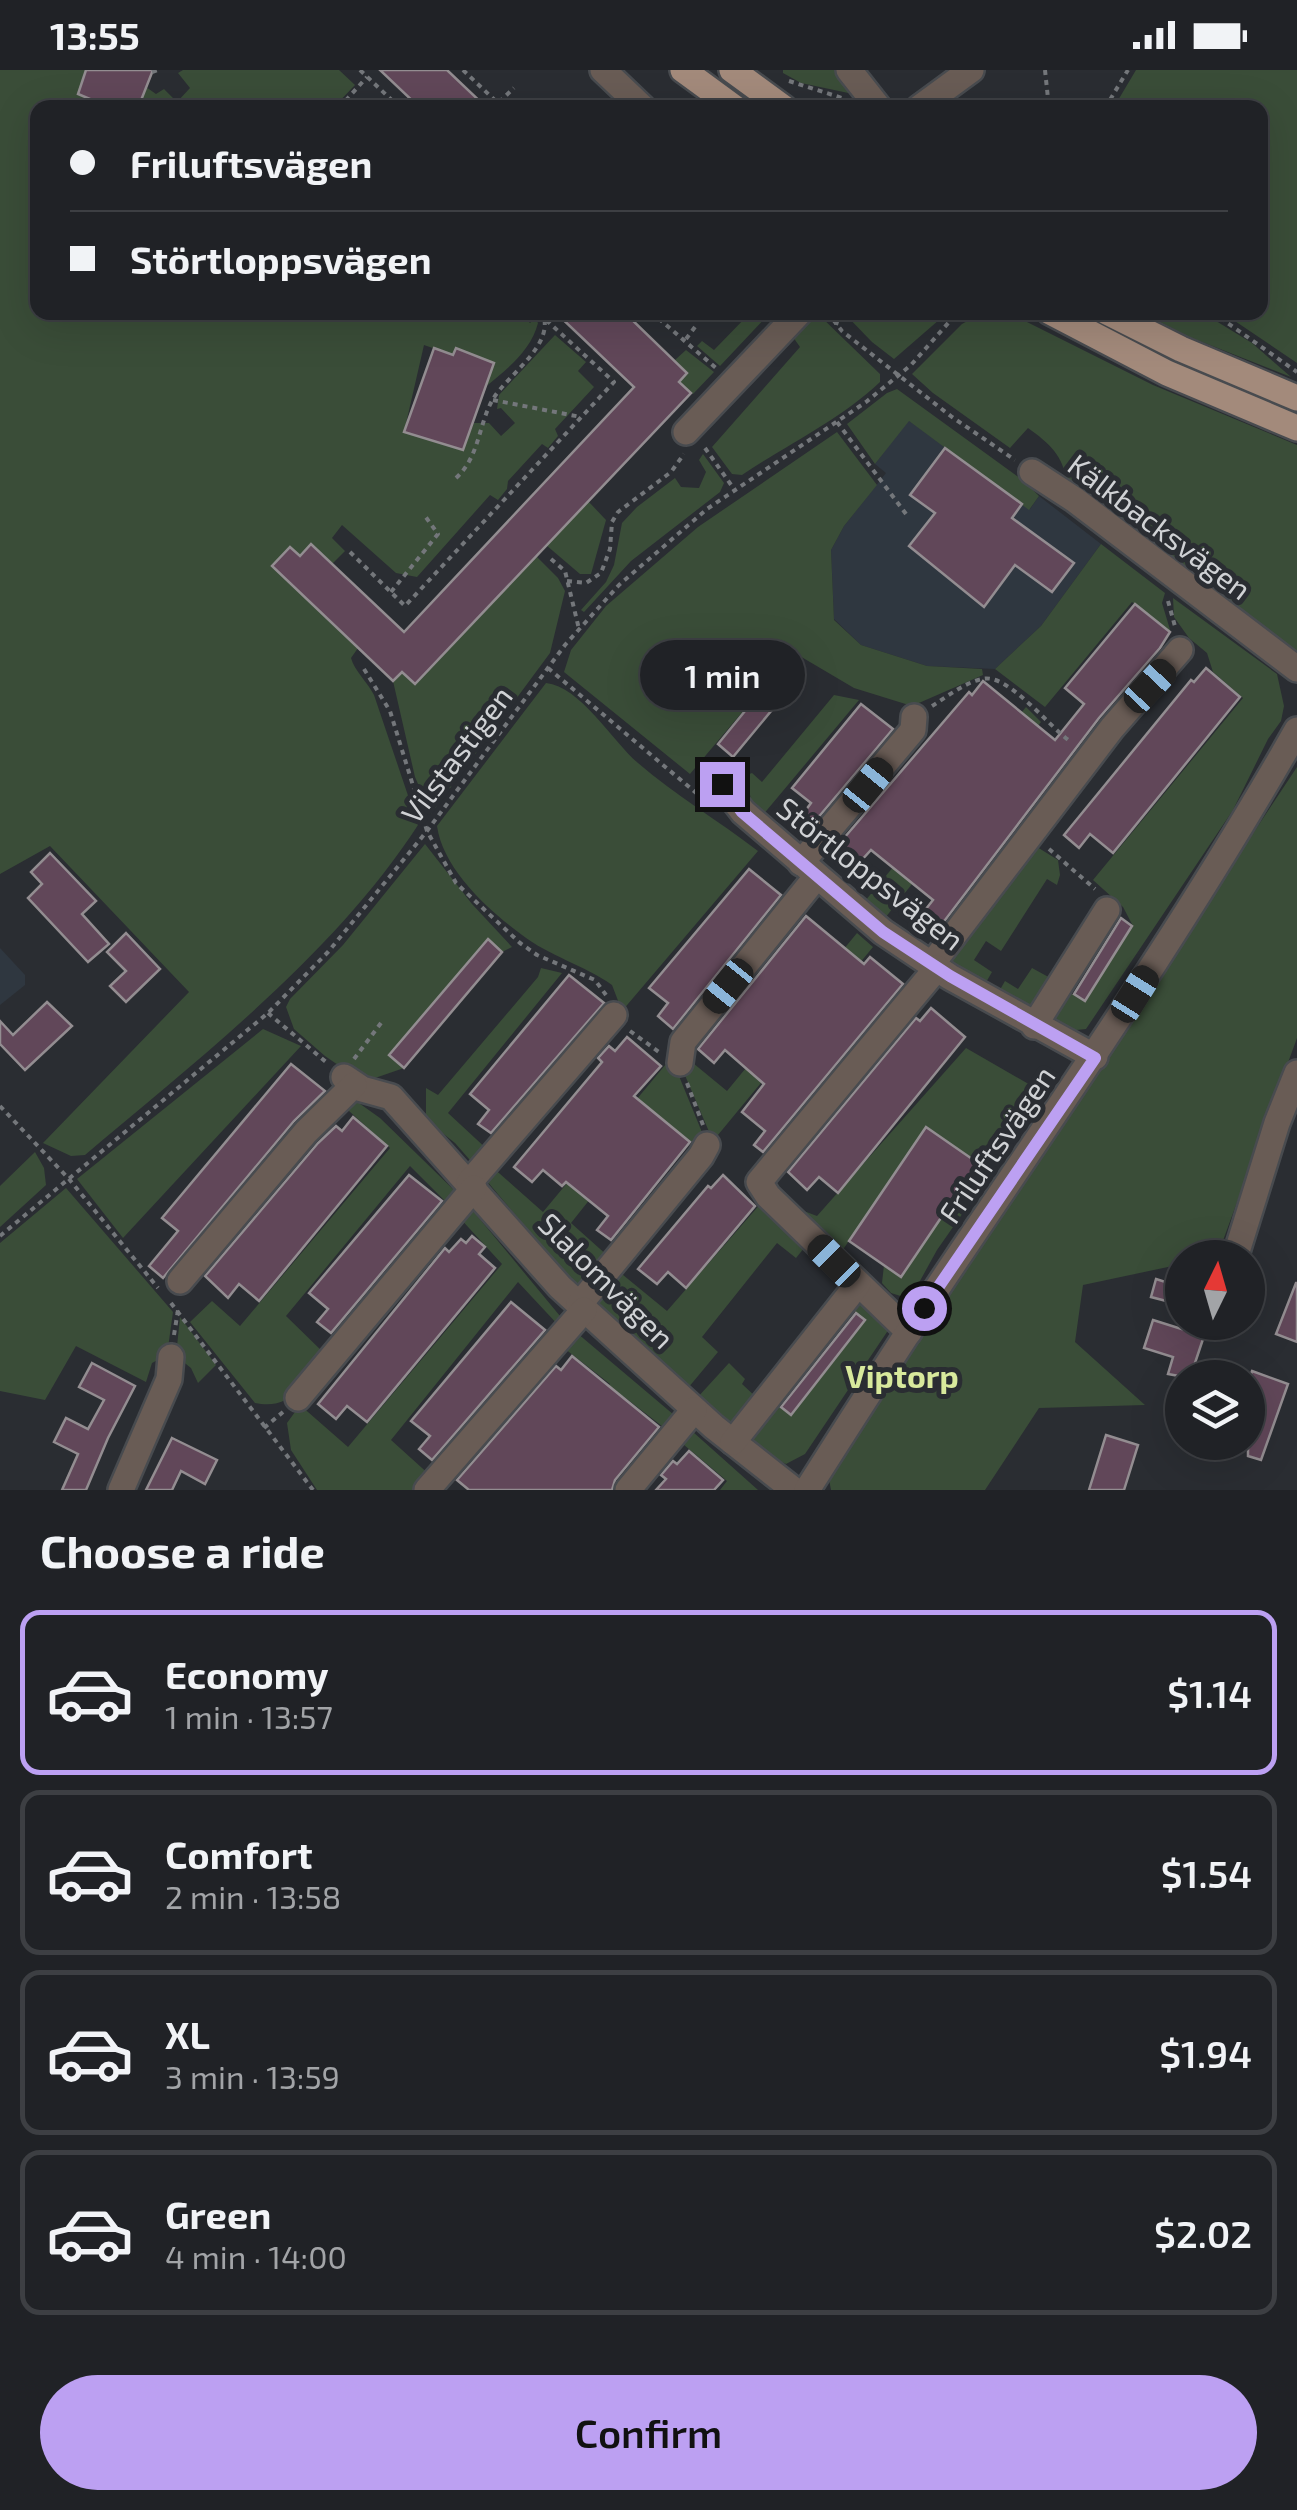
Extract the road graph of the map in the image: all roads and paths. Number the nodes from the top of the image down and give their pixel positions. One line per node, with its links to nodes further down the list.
1 (360, 70): 10 (path)
2 (463, 70): 15 (path)
3 (603, 70): 17 (street)
4 (683, 70): 18 (main road)
5 (732, 70): 19 (main road)
6 (849, 70): 21 (street)
7 (971, 70): 22 (street)
8 (1045, 70): 23 (path)
9 (1128, 70): 24 (path)
10 (368, 77): 13 (path); 14 (path)
11 (788, 81): 20 (path)
12 (514, 88): 16 (path)
13 (346, 100)
14 (392, 100)
15 (496, 100)
16 (500, 100)
17 (635, 100)
18 (724, 100)
19 (773, 100)
20 (852, 100)
21 (872, 100)
22 (930, 100)
23 (1048, 100)
24 (1110, 100)
25 (545, 320): 42 (path)
26 (546, 320): 43 (path)
27 (660, 320): 37 (path)
28 (793, 320): 40 (street)
29 (833, 320): 35 (path)
30 (838, 320): 35 (path)
31 (951, 320): 39 (path, Vilstastigen)
32 (1065, 320): 45 (main road)
33 (1123, 320): 41 (main road)
34 (1223, 320): 38 (path)
35 (836, 325): 39 (path)
36 (695, 328): 37 (path)
37 (684, 341): 40 (path)
38 (1297, 372)
39 (899, 375): 44 (path, Vilstastigen); 47 (path)
40 (733, 384): 46 (street)
41 (1297, 398)
42 (493, 400): 43 (path); 48 (path)
43 (581, 417): 56 (path)
44 (837, 422): 49 (path, Vilstastigen); 51 (path)
45 (1297, 428)
46 (686, 432): 49 (path); 55 (path)
47 (1032, 472): 54 (street, Kälkbacksvägen)
48 (456, 478)
49 (734, 490): 57 (path, Vilstastigen)
50 (426, 516): 56 (path)
51 (909, 518)
52 (350, 552): 56 (path)
53 (551, 558): 55 (path)
54 (1178, 579): 58 (path); 62 (street, Kälkbacksvägen)
55 (567, 581): 57 (path)
56 (391, 592)
57 (579, 629): 59 (path, Vilstastigen)
58 (1180, 650): 66 (street)
59 (548, 668): 67 (path); 68 (path, Vilstastigen)
60 (364, 669): 68 (path)
61 (985, 669): 63 (path)
62 (1297, 669)
63 (987, 676): 64 (path); 66 (path)
64 (914, 717): 70 (street)
65 (1297, 730): 77 (street, Friluftsvägen)
66 (1092, 756): 69 (street)
67 (714, 793): 70 (street, Störtloppsvägen)
68 (427, 831): 73 (path, Vilstastigen); 74 (path)
69 (1032, 835): 71 (path); 72 (street)
70 (809, 869): 72 (street, Störtloppsvägen); 78 (street)
71 (1107, 910): 76 (street)
72 (934, 966): 76 (street, Störtloppsvägen); 87 (street)
73 (268, 1013): 80 (path); 83 (path, Vilstastigen)
74 (614, 1015): 78 (path); 84 (street)
75 (384, 1019): 80 (path)
76 (1034, 1026): 77 (street, Störtloppsvägen)
77 (1095, 1058): 90 (street, Friluftsvägen)
78 (680, 1064): 82 (path)
79 (1297, 1073): 86 (street)
80 (349, 1082): 84 (street, Slalomvägen); 88 (street)
81 (0, 1106): 83 (path)
82 (707, 1145): 89 (street)
83 (69, 1179): 85 (path, Vilstastigen); 88 (path)
84 (472, 1186): 89 (street, Slalomvägen); 92 (street)
85 (0, 1236)
86 (1241, 1240)
87 (858, 1284): 90 (street); 94 (street)
88 (169, 1290): 96 (path)
89 (582, 1308): 93 (street, Slalomvägen); 97 (street)
90 (909, 1332): 100 (street, Friluftsvägen)
91 (171, 1356): 95 (street)
92 (298, 1398)
93 (694, 1410): 94 (street, Slalomvägen); 98 (street)
94 (733, 1442): 99 (street, Slalomvägen)
95 (121, 1490)
96 (313, 1490)
97 (427, 1490)
98 (628, 1490)
99 (794, 1490)
100 (807, 1490)

